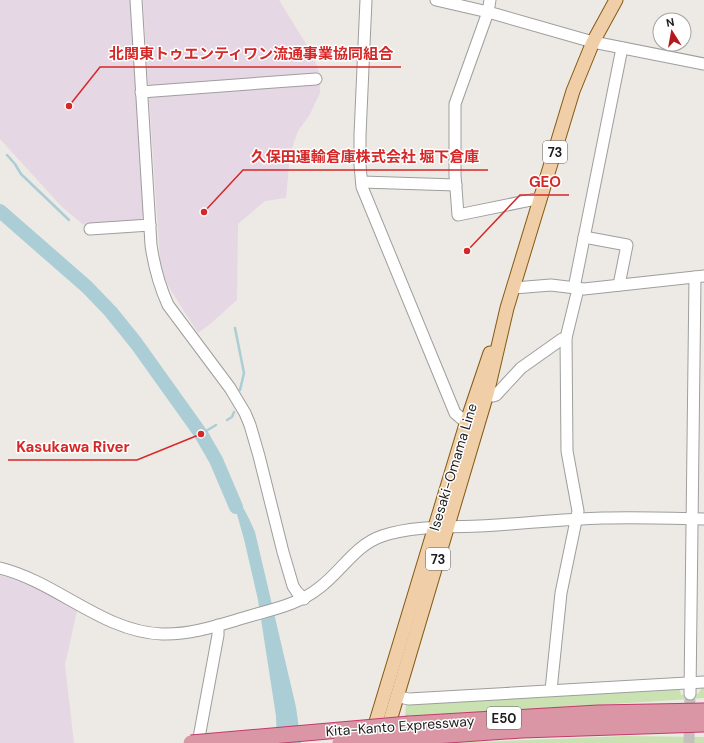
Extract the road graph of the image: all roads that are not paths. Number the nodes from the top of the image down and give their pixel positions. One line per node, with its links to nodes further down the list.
1 (136, 0): 11 (street)
2 (366, 0): 12 (street)
3 (436, 0): 6 (street)
4 (490, 0): 6 (street)
5 (616, 0): 7 (main road, Isesaki-Omama Line / 73)
6 (488, 12): 7 (street); 13 (street)
7 (593, 42): 8 (street); 14 (main road, Isesaki-Omama Line / 73)
8 (622, 48): 9 (street); 17 (street)
9 (704, 64)
10 (316, 79): 11 (street)
11 (141, 92): 15 (street)
12 (362, 182): 13 (street); 25 (street)
13 (456, 185): 14 (street)
14 (541, 198): 20 (main road, Isesaki-Omama Line / 73)
15 (150, 225): 16 (street); 32 (street)
16 (90, 229)
17 (584, 237): 19 (street); 21 (street)
18 (699, 277): 19 (street); 27 (street)
19 (619, 285): 21 (street)
20 (514, 288): 21 (street); 22 (main road, Isesaki-Omama Line / 73)
21 (576, 289): 23 (street)
22 (507, 308): 24 (main road, Isesaki-Omama Line / 73); 25 (main road, Isesaki-Omama Line / 73)
23 (566, 338): 24 (street); 26 (street)
24 (487, 394): 30 (main road, Isesaki-Omama Line / 73)
25 (467, 421): 29 (main road, Isesaki-Omama Line / 73)
26 (577, 519): 27 (street); 30 (street); 36 (street)
27 (691, 519): 28 (street); 35 (street)
28 (704, 519)
29 (434, 528): 30 (street); 32 (street); 47 (main road, Isesaki-Omama Line / 73)
30 (448, 528): 38 (main road, Isesaki-Omama Line / 73)
31 (0, 568): 33 (street)
32 (304, 598): 33 (street)
33 (222, 624): 45 (street)
34 (704, 682): 35 (street)
35 (690, 683): 36 (street); 37 (street)
36 (551, 690): 38 (street)
37 (690, 694)
38 (397, 696): 48 (main road, Isesaki-Omama Line / 73)
39 (704, 705): 41 (highway)
40 (704, 710): 41 (highway, Kita-Kanto Expressway / E50)
41 (598, 714): 43 (highway, Kita-Kanto Expressway / E50)
42 (704, 724): 43 (highway, Kita-Kanto Expressway / E50)
43 (407, 731): 44 (highway, Kita-Kanto Expressway / E50, bridge); 46 (highway, Kita-Kanto Expressway / E50, bridge)
44 (191, 743)
45 (198, 743)
46 (340, 743)
47 (370, 743)
48 (384, 743)

